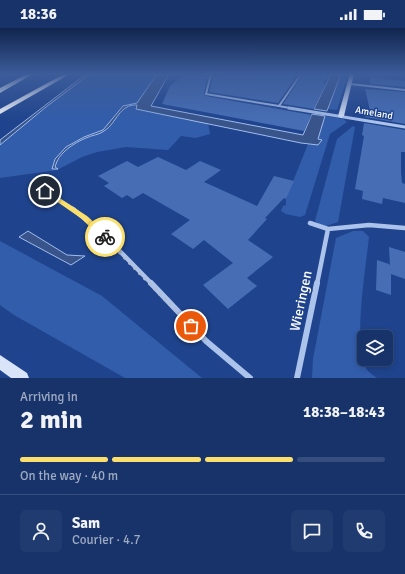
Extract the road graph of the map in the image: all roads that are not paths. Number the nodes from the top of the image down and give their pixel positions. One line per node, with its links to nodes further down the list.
1 (31, 90): 7 (highway)
2 (38, 90): 7 (highway)
3 (207, 90): 6 (street, Ameland)
4 (290, 90): 6 (street)
5 (348, 90): 8 (street)
6 (279, 106): 8 (street, Ameland)
7 (0, 112)
8 (341, 116): 9 (street, Ameland)
9 (405, 127)
10 (35, 185): 16 (street)
11 (310, 223): 13 (street)
12 (405, 228): 13 (street)
13 (328, 229): 17 (street, Wieringen)
14 (0, 362): 15 (street)
15 (22, 378)
16 (250, 378)
17 (297, 378)

